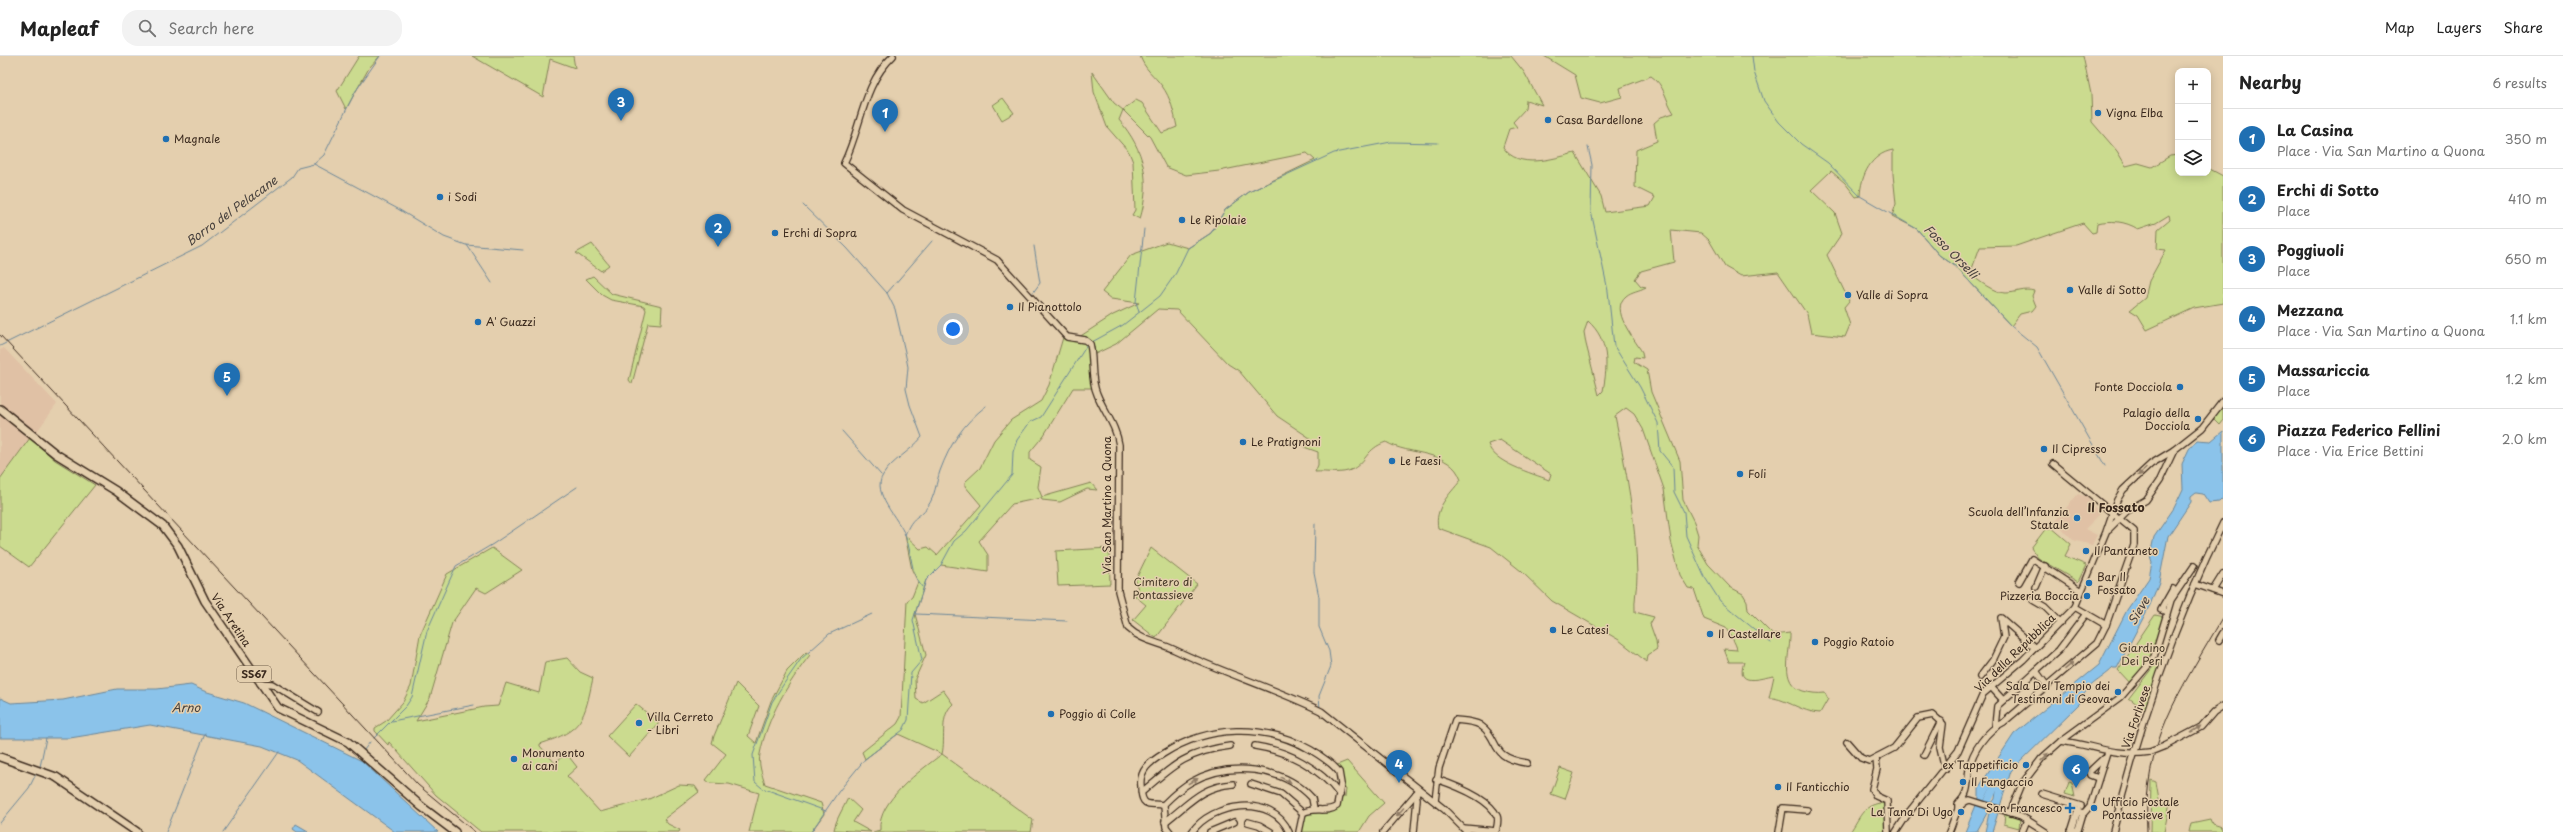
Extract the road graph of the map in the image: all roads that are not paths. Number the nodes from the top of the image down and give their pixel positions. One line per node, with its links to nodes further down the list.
1 (893, 56): 55 (street, Via San Martino a Quona)
2 (2223, 401): 4 (street)
3 (0, 409): 31 (main road, Via Aretina / SS67)
4 (2174, 450): 5 (street); 7 (street)
5 (2159, 460): 7 (street); 8 (street, one-way to 8)
6 (2053, 464): 8 (street)
7 (2166, 467): 9 (street)
8 (2111, 513): 9 (street); 11 (street)
9 (2119, 518): 11 (street); 25 (street)
10 (2223, 523): 13 (street, Via Forlivese)
11 (2106, 532): 19 (street)
12 (2046, 566): 15 (street); 17 (street); 19 (street)
13 (2202, 566): 16 (street, Via Forlivese); 39 (street)
14 (2223, 574): 18 (street)
15 (2019, 582)
16 (2195, 584): 18 (street); 44 (street, Via Forlivese)
17 (2036, 587)
18 (2213, 590): 20 (street)
19 (2081, 591): 22 (street)
20 (2223, 594)
21 (2033, 600): 24 (street)
22 (2075, 607): 23 (street); 24 (street, Via della Repubblica)
23 (2086, 614): 25 (street); 29 (street)
24 (2061, 623): 28 (street, Via della Repubblica)
25 (2106, 625): 33 (street, one-way to 25)
26 (2223, 634): 27 (street)
27 (2219, 640)
28 (2035, 648): 30 (street); 32 (street, Via della Repubblica)
29 (2036, 671): 33 (street); 34 (street)
30 (1980, 677)
31 (260, 683): 36 (street); 73 (main road, Via Aretina / SS67)
32 (1991, 686): 34 (street); 49 (street, Via della Repubblica)
33 (2047, 686): 38 (street)
34 (2002, 700): 38 (street)
35 (2223, 706): 44 (street, one-way to 35, bridge)
36 (318, 712)
37 (1941, 721): 45 (street); 47 (street); 49 (street)
38 (1996, 726): 61 (street)
39 (2061, 741): 43 (street); 65 (street, one-way to 39)
40 (1848, 742): 47 (street)
41 (1230, 746): 54 (street)
42 (1255, 746): 57 (street)
43 (2106, 754): 44 (street); 50 (street); 50 (street)
44 (2133, 754): 88 (street, Via Forlivese)
45 (1924, 755)
46 (0, 757): 72 (main road)
47 (1876, 758): 83 (street)
48 (1527, 762): 51 (street)
49 (1945, 769): 84 (street, Via della Repubblica)
50 (2098, 778): 63 (street)
51 (1436, 779): 58 (street); 70 (street)
52 (1233, 784): 67 (street)
53 (1251, 784): 64 (street)
54 (1141, 790): 57 (street); 59 (street)
55 (1418, 794): 58 (street, Via San Martino a Quona); 80 (street, one-way to 80); 81 (street)
56 (2042, 794): 63 (street)
57 (1340, 795): 60 (street)
58 (1435, 801): 70 (street, Via San Martino a Quona)
59 (1163, 806): 60 (street, one-way to 60); 67 (street)
60 (1314, 809): 64 (street)
61 (1958, 809): 65 (street); 85 (street)
62 (1807, 810): 82 (street)
63 (2082, 810): 71 (street)
64 (1303, 812): 79 (street)
65 (2008, 812): 66 (street)
66 (2026, 820): 86 (street); 87 (street)
67 (1165, 822): 74 (street)
68 (1234, 822): 76 (street)
69 (1248, 822): 77 (street)
70 (1465, 830)
71 (2071, 831)
72 (137, 832)
73 (455, 832)
74 (1170, 832)
75 (1192, 832): 78 (street)
76 (1210, 832)
77 (1271, 832)
78 (1289, 832)
79 (1299, 832)
80 (1383, 832)
81 (1414, 832)
82 (1779, 832)
83 (1888, 832)
84 (1896, 832)
85 (1950, 832)
86 (2022, 832)
87 (2046, 832)
88 (2113, 832)

